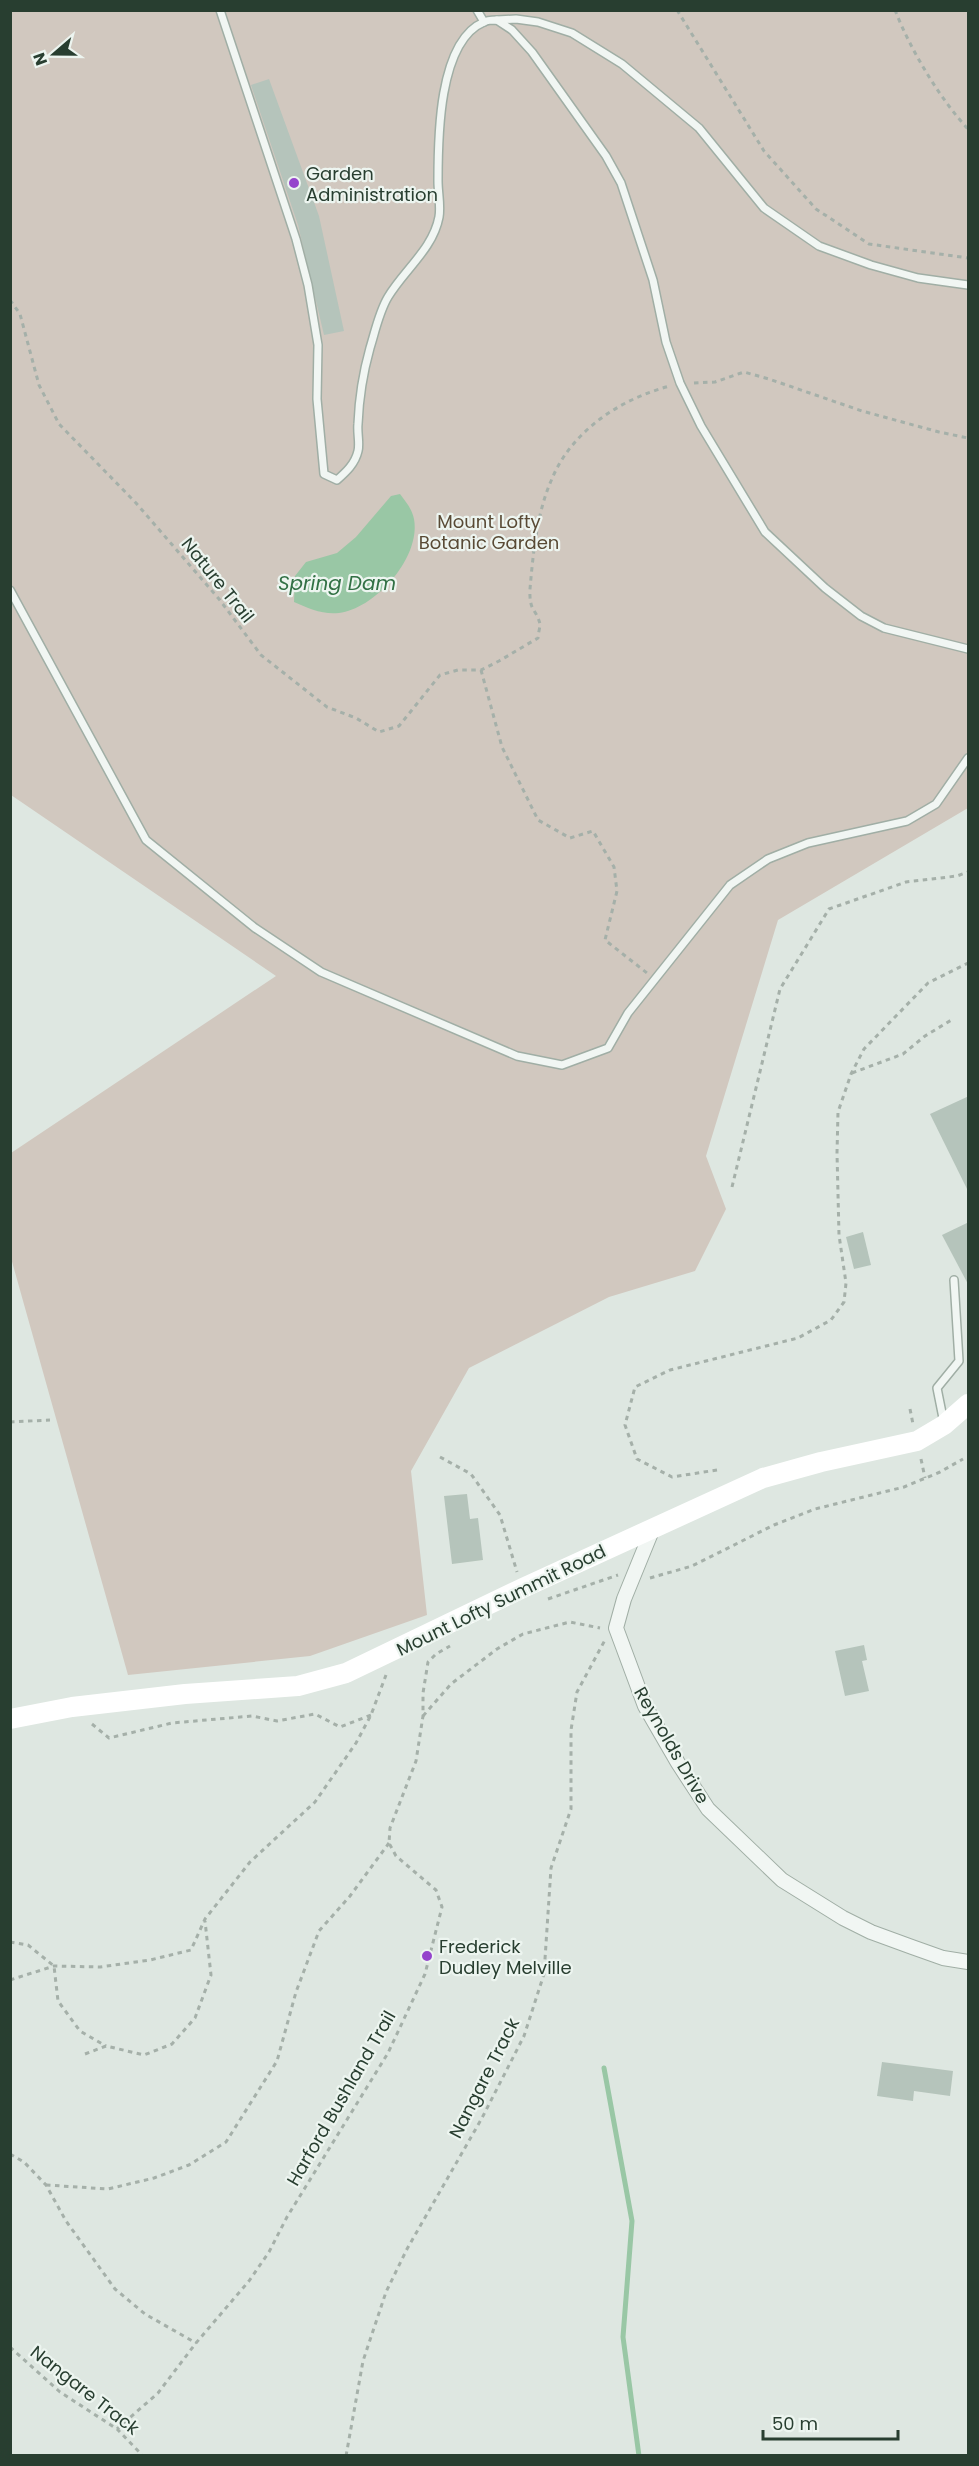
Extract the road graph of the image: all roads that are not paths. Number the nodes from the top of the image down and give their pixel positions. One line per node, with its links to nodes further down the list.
1 (220, 10): 4 (lane)
2 (477, 10): 4 (lane)
3 (497, 20): 4 (lane); 5 (lane); 7 (lane)
4 (484, 22)
5 (969, 285)
6 (10, 590): 8 (lane)
7 (969, 649)
8 (969, 758)
9 (954, 1280): 11 (lane)
10 (969, 1404): 11 (main road, Mount Lofty Summit Road)
11 (944, 1425): 12 (main road, Mount Lofty Summit Road)
12 (654, 1528): 13 (main road, Mount Lofty Summit Road); 14 (street, Reynolds Drive)
13 (10, 1719)
14 (969, 1962)

